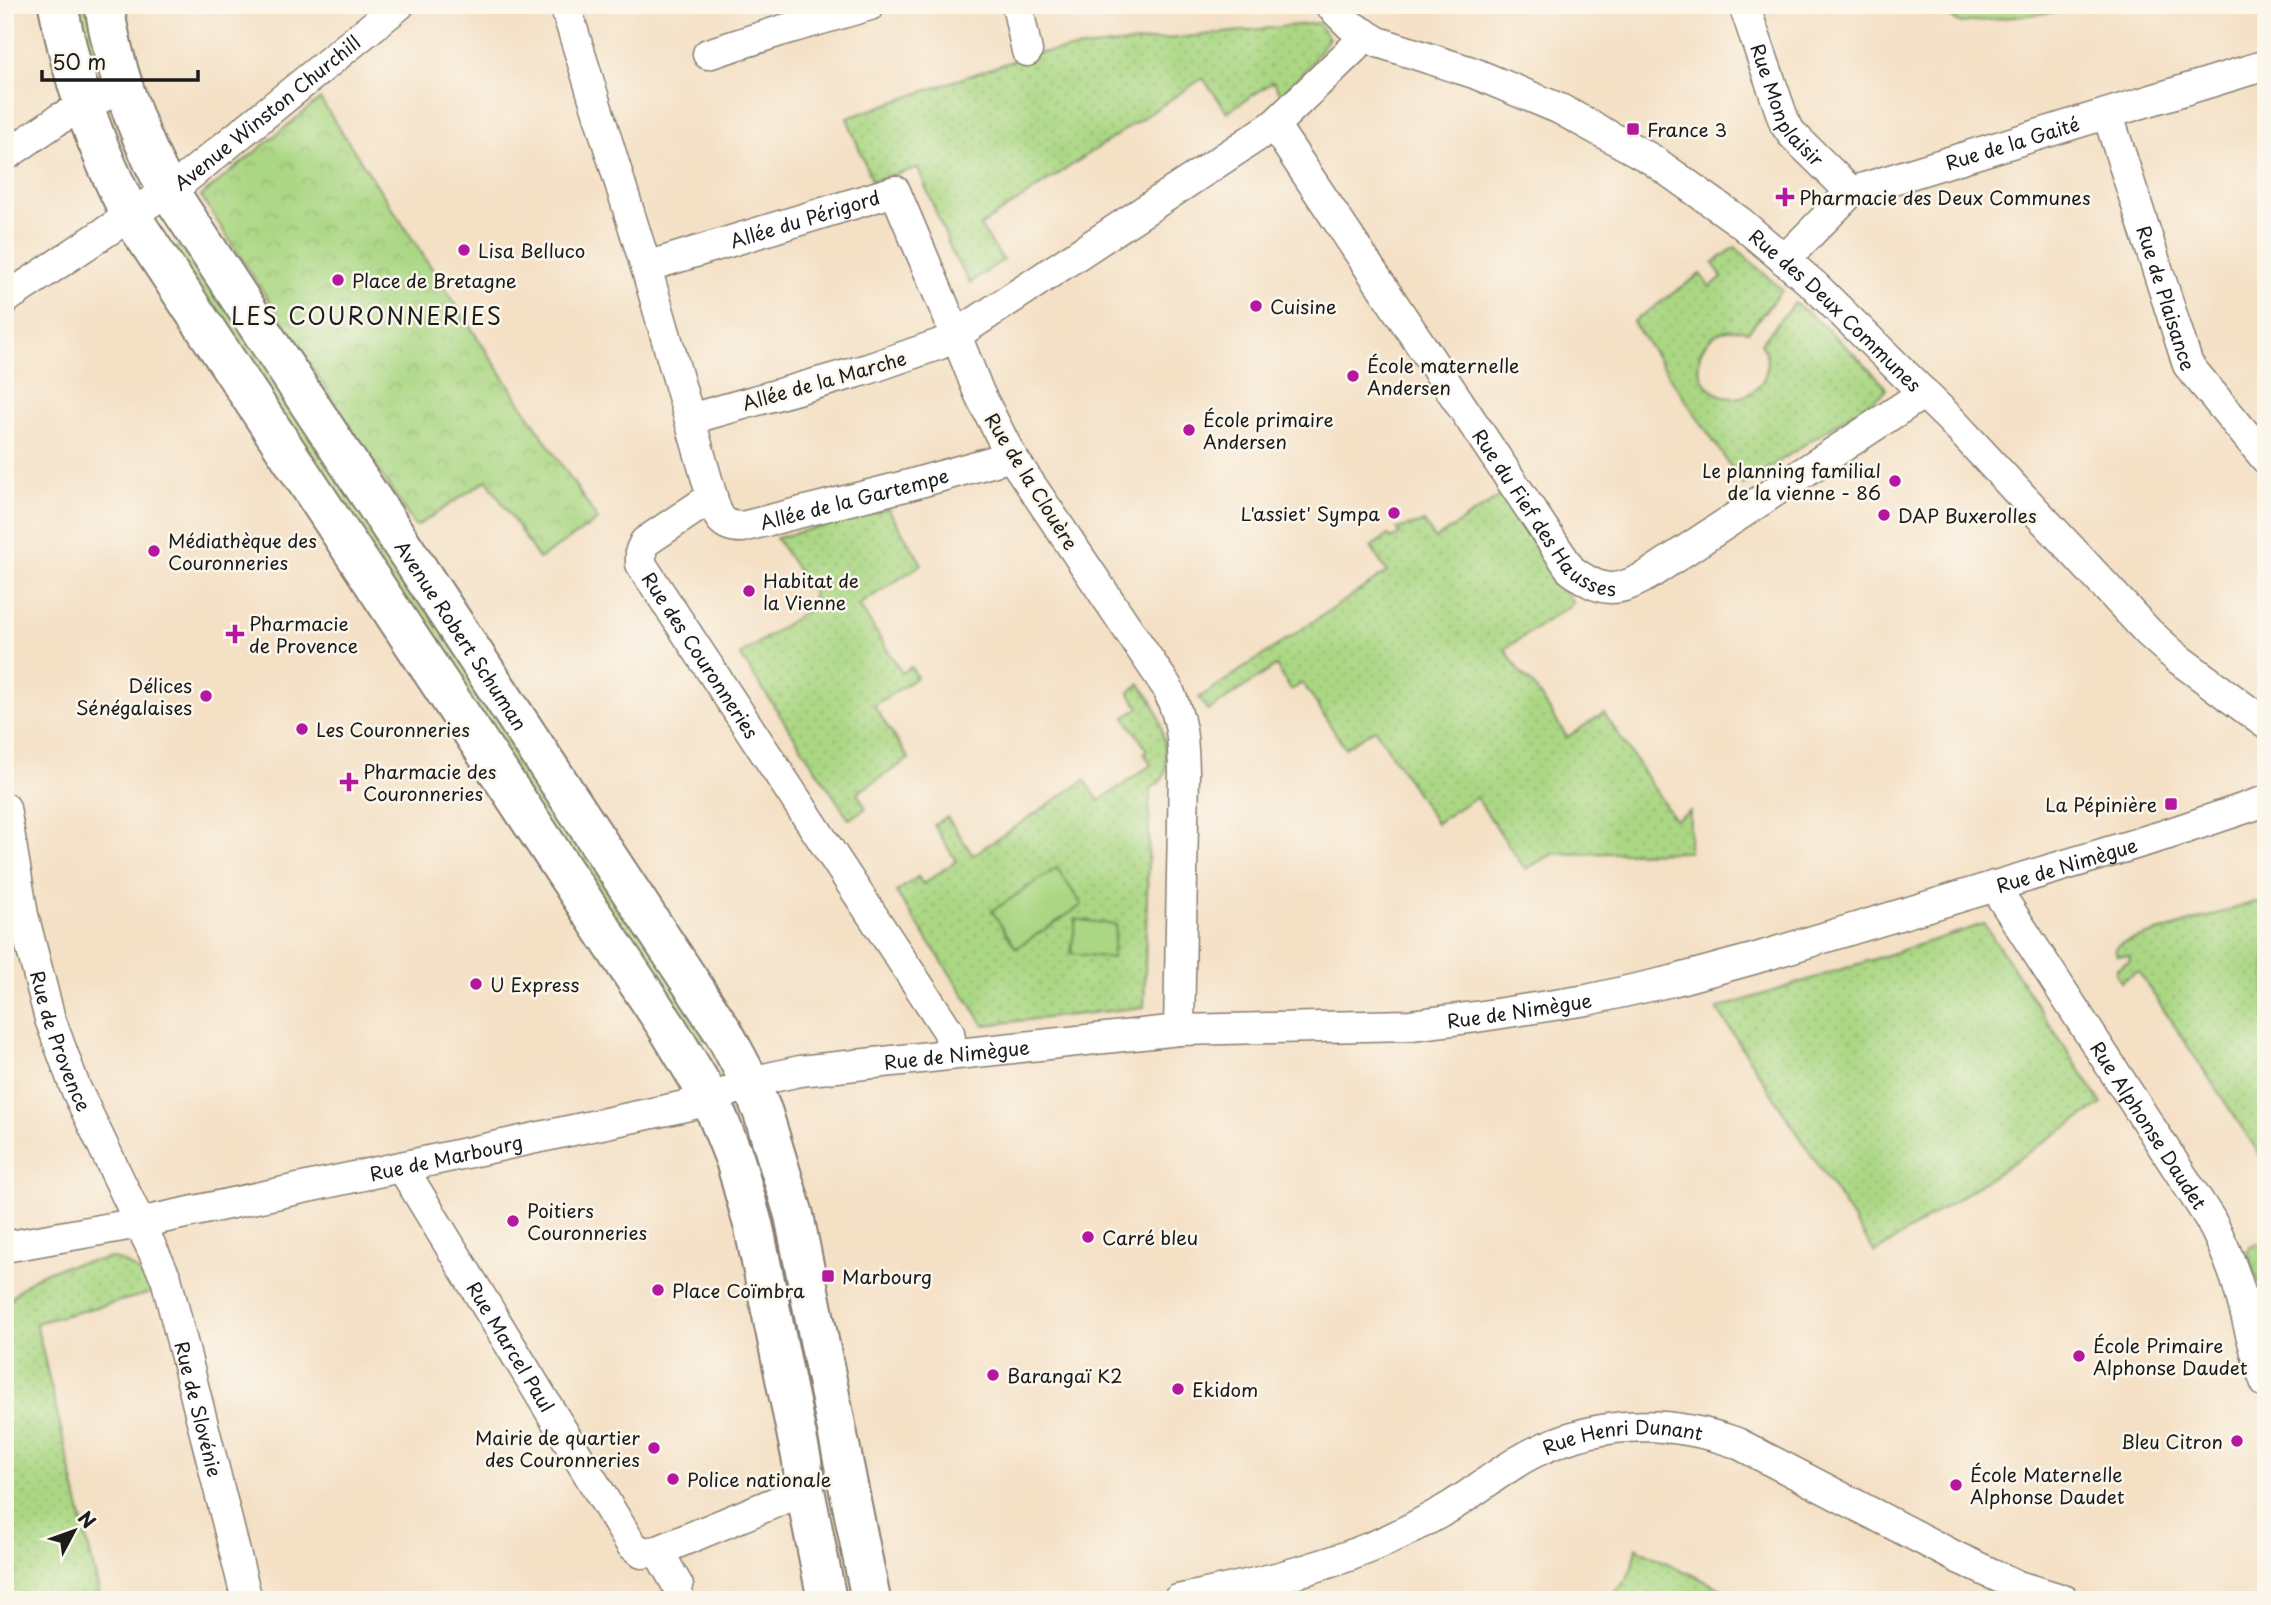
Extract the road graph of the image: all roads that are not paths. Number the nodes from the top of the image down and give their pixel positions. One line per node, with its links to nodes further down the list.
1 (58, 5): 15 (main road)
2 (104, 5): 14 (main road)
3 (399, 5): 19 (street, Avenue Winston Churchill)
4 (565, 5): 23 (street)
5 (870, 5): 9 (street)
6 (1017, 5): 11 (street)
7 (1330, 5): 10 (street, Rue des Deux Communes)
8 (1744, 5): 20 (street, Rue Monplaisir)
9 (776, 18): 12 (street)
10 (1364, 33): 17 (street); 22 (street, Rue des Deux Communes)
11 (1027, 51)
12 (708, 54)
13 (2266, 65): 16 (street, Rue de la Gaité)
14 (122, 87): 15 (street); 19 (main road)
15 (83, 107): 18 (street); 19 (main road); 21 (main road)
16 (2108, 115): 20 (street, Rue de la Gaité); 29 (street, Rue de Plaisance)
17 (1274, 125): 25 (street); 26 (street, Rue du Fief des Hausses)
18 (5, 156)
19 (165, 187): 21 (street, Avenue Winston Churchill); 37 (main road, Avenue Robert Schuman)
20 (1851, 192): 22 (street, Rue de la Gaité)
21 (131, 216): 24 (street, Avenue Winston Churchill); 38 (main road)
22 (1784, 260): 26 (street, Rue des Deux Communes)
23 (646, 267): 25 (street, Allée du Périgord); 27 (street)
24 (5, 299)
25 (956, 335): 27 (street, Allée de la Marche); 28 (street, Rue de la Clouère)
26 (1924, 393): 31 (street, Rue des Deux Communes)
27 (690, 419): 30 (street)
28 (1010, 454): 30 (street, Allée de la Gartempe); 35 (street, Rue de la Clouère)
29 (2266, 459)
30 (712, 498): 36 (street, Rue des Couronneries)
31 (2266, 723)
32 (2266, 801): 34 (street, Rue de Nimègue)
33 (5, 808): 40 (street, Rue de Provence)
34 (1993, 886): 35 (street, Rue de Nimègue); 42 (street, Rue Alphonse Daudet)
35 (1179, 1030): 36 (street, Rue de Nimègue)
36 (953, 1054): 37 (street, Rue de Nimègue)
37 (750, 1083): 38 (street, Rue de Marbourg); 48 (main road, Avenue Robert Schuman)
38 (693, 1104): 39 (street, Rue de Marbourg); 43 (main road)
39 (413, 1164): 40 (street, Rue de Marbourg); 44 (street, Rue Marcel Paul)
40 (139, 1223): 41 (street, Rue de Marbourg); 46 (street, Rue de Slovénie)
41 (5, 1247)
42 (2266, 1383)
43 (805, 1490): 44 (street); 47 (main road)
44 (658, 1551): 45 (street)
45 (678, 1586)
46 (247, 1600)
47 (827, 1600)
48 (871, 1600)
49 (1178, 1600): 50 (street, Rue Henri Dunant)
50 (2064, 1600)

